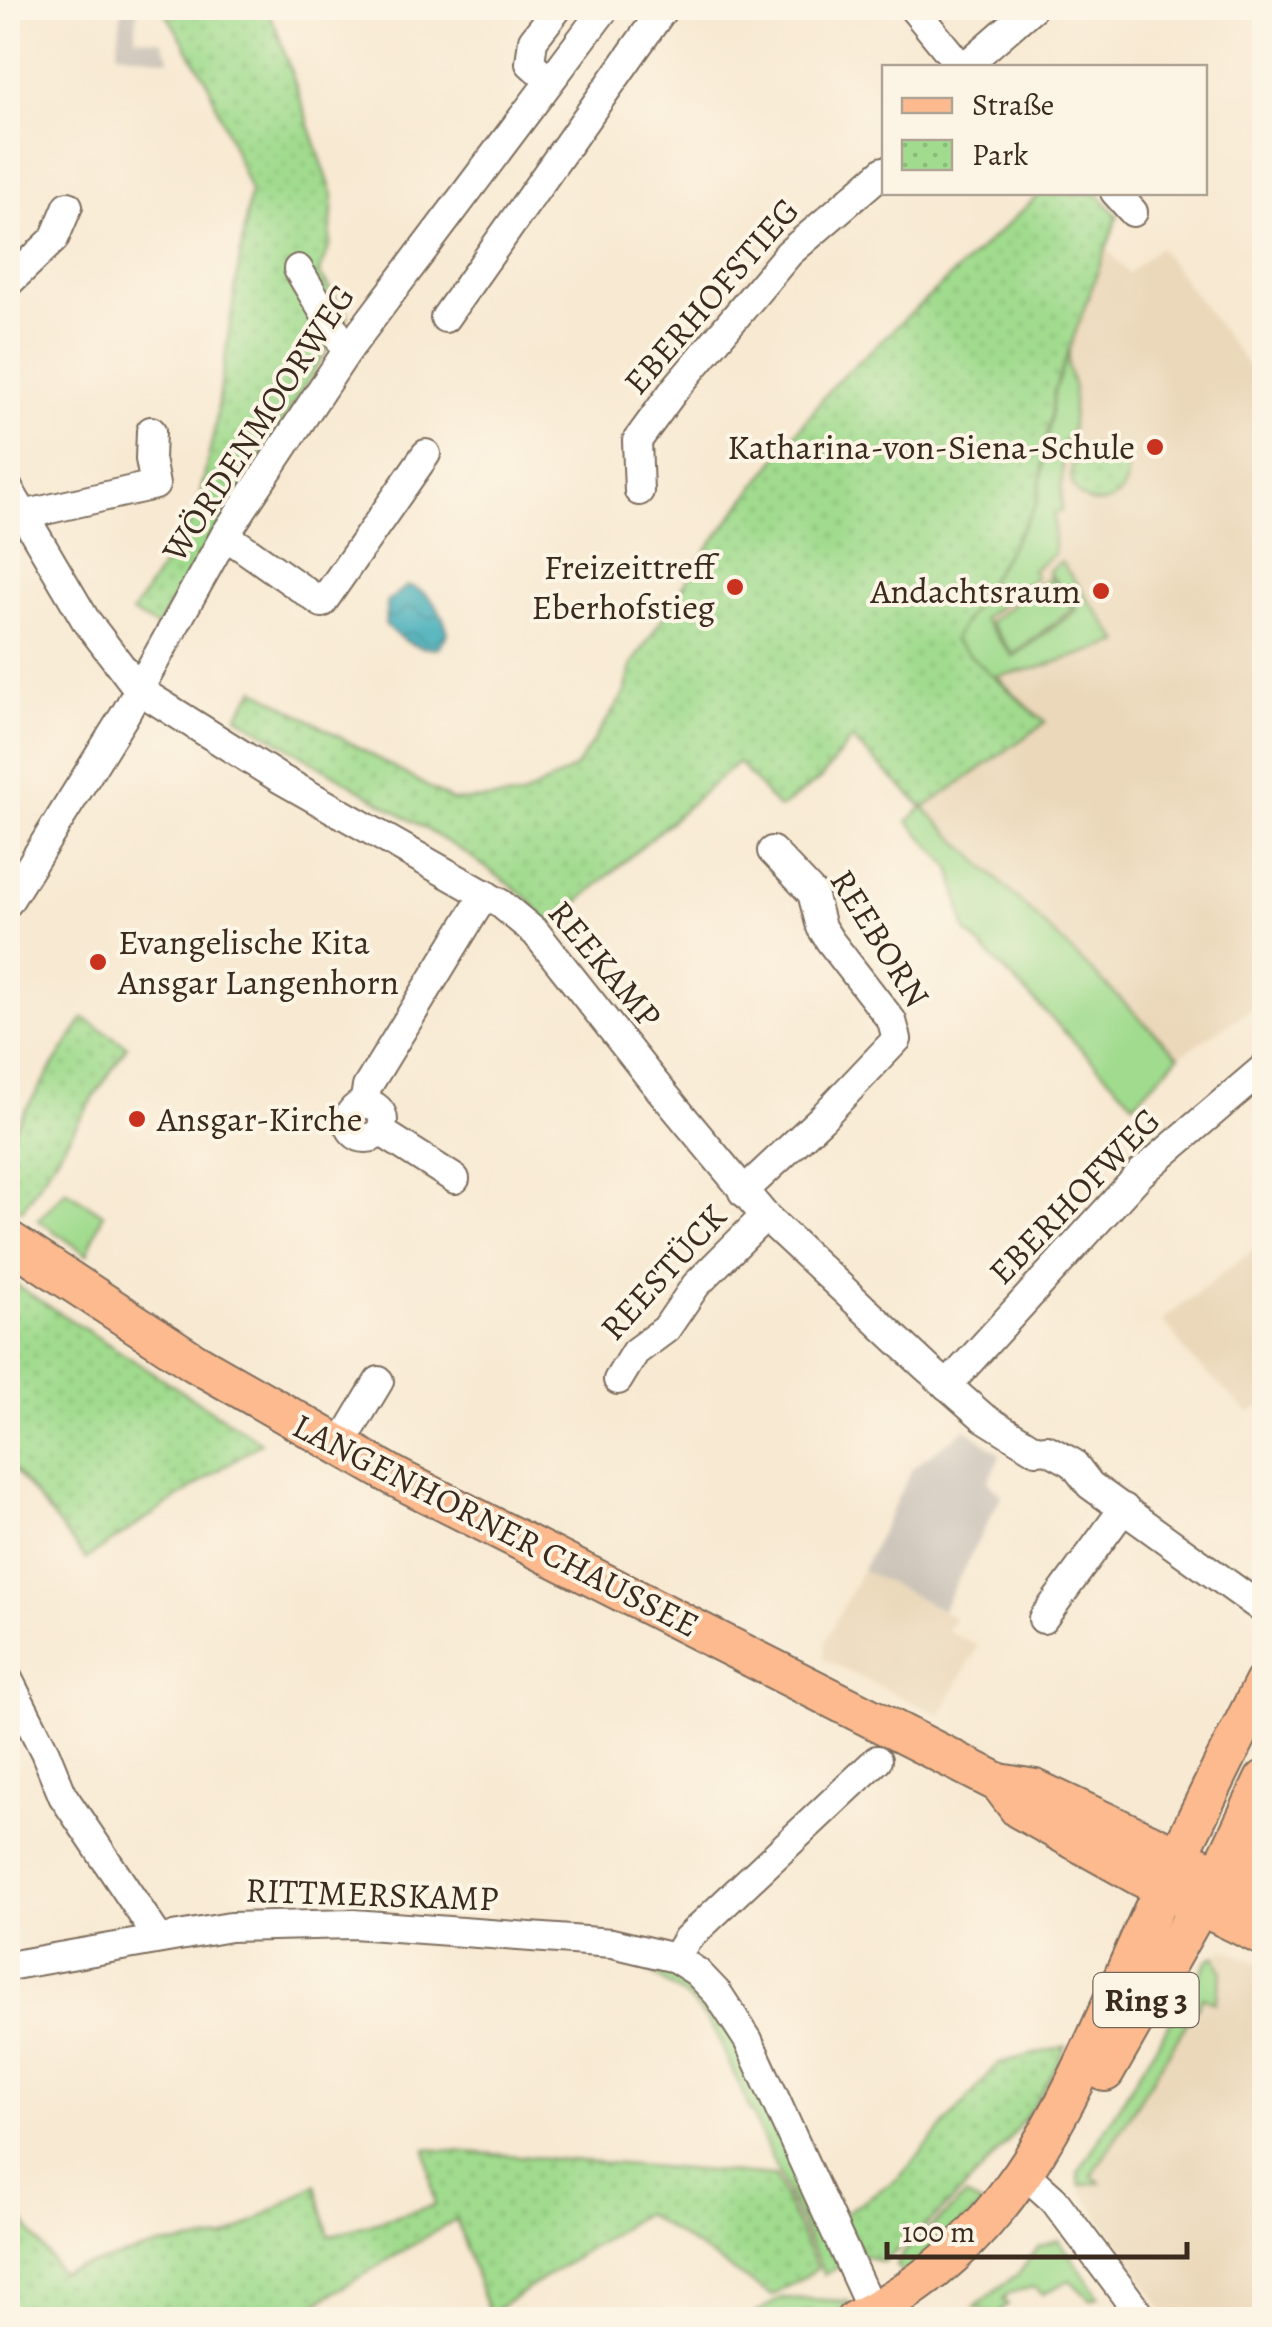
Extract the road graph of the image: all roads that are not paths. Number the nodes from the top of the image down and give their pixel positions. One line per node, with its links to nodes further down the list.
1 (558, 8): 8 (street)
2 (605, 8): 8 (street, WÖRDENMOORWEG)
3 (664, 8): 13 (street)
4 (913, 8): 6 (street)
5 (1032, 8): 7 (street)
6 (960, 65)
7 (966, 65)
8 (549, 80): 14 (street, WÖRDENMOORWEG)
9 (882, 173): 18 (street, EBERHOFSTIEG)
10 (68, 206): 12 (street)
11 (298, 269): 14 (street)
12 (8, 283)
13 (446, 318)
14 (347, 351): 20 (street, WÖRDENMOORWEG)
15 (150, 431): 19 (street)
16 (426, 454): 20 (street)
17 (8, 488): 19 (street, REEKAMP)
18 (639, 492)
19 (23, 515): 21 (street, REEKAMP)
20 (225, 535): 21 (street, WÖRDENMOORWEG)
21 (138, 690): 23 (street, REEKAMP); 24 (street, WÖRDENMOORWEG)
22 (772, 850): 27 (street, REEBORN)
23 (485, 894): 26 (street); 27 (street, REEKAMP)
24 (8, 902)
25 (1264, 1068): 32 (street, EBERHOFWEG)
26 (455, 1179)
27 (743, 1192): 28 (street, REEKAMP)
28 (765, 1216): 30 (street, REESTÜCK); 32 (street, REEKAMP)
29 (8, 1240): 33 (main road, LANGENHORNER CHAUSSEE)
30 (618, 1380)
31 (379, 1381): 33 (street)
32 (947, 1386): 34 (street, REEKAMP)
33 (340, 1446): 42 (main road, LANGENHORNER CHAUSSEE)
34 (1124, 1508): 35 (street, REEKAMP); 36 (street)
35 (1264, 1610)
36 (1043, 1619)
37 (8, 1679): 47 (street)
38 (1264, 1683): 42 (main road, Ring 3)
39 (877, 1760): 48 (street)
40 (1260, 1790): 41 (main road); 43 (main road, Ring 3)
41 (1264, 1867)
42 (1172, 1872): 43 (main road, LANGENHORNER CHAUSSEE); 45 (main road, LANGENHORNER CHAUSSEE); 50 (main road, Ring 3)
43 (1218, 1873): 44 (main road, LANGENHORNER CHAUSSEE); 45 (main road, Ring 3)
44 (1264, 1896)
45 (1199, 1906): 46 (main road, LANGENHORNER CHAUSSEE); 50 (main road, Ring 3)
46 (1264, 1937)
47 (160, 1939): 48 (street, RITTMERSKAMP); 49 (street, RITTMERSKAMP)
48 (675, 1958): 51 (street, RITTMERSKAMP)
49 (8, 1966)
50 (1033, 2181): 51 (main road, Ring 3); 52 (street)
51 (875, 2318)
52 (1144, 2320)

